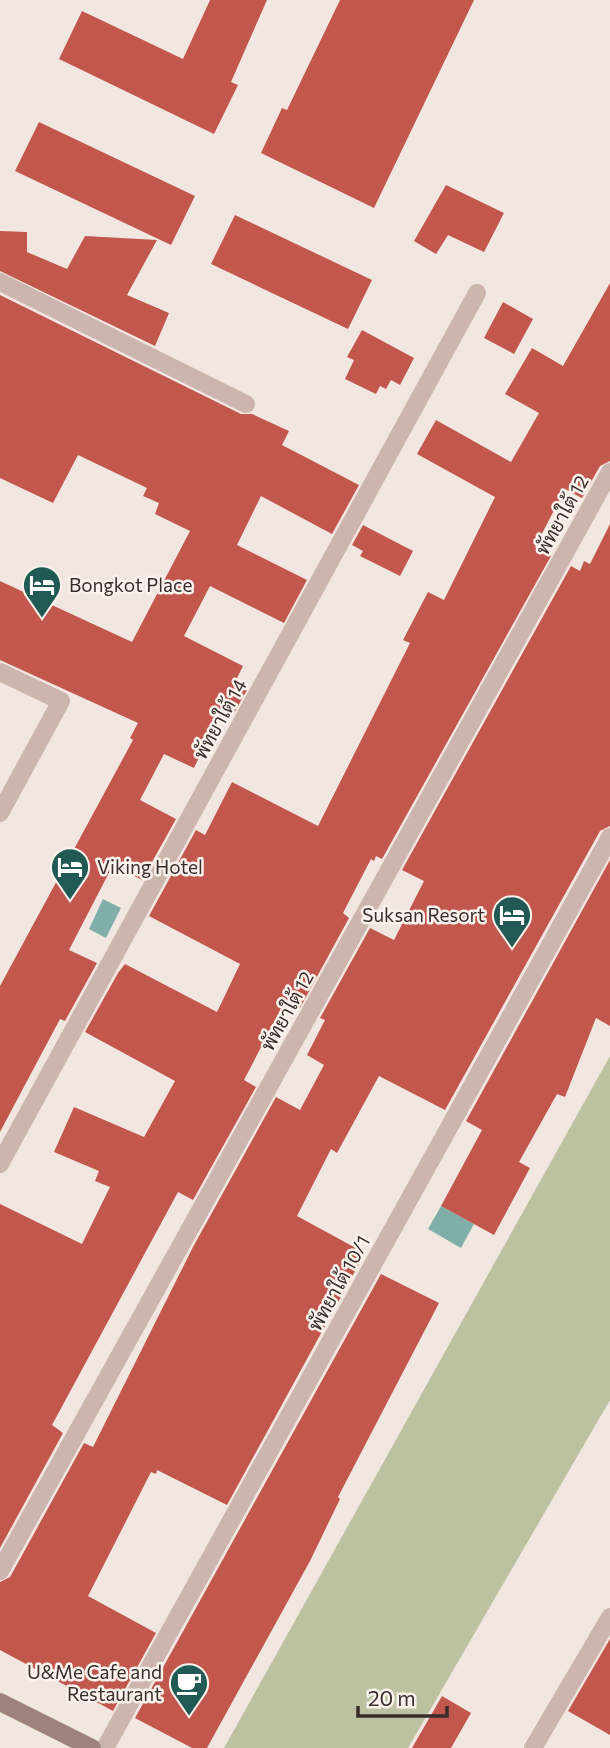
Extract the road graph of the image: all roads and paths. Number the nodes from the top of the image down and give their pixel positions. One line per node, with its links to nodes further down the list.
1 (0, 282): 3 (street)
2 (477, 293): 8 (street, พัทยาใต้ 14)
3 (246, 404)
4 (610, 472): 9 (street, พัทยาใต้ 12)
5 (0, 672): 6 (street)
6 (0, 813)
7 (610, 837): 13 (street, พัทยาใต้ 10/1)
8 (0, 1164)
9 (0, 1571)
10 (610, 1618): 14 (street)
11 (0, 1702): 12 (main road)
12 (92, 1748)
13 (105, 1748)
14 (533, 1748)

